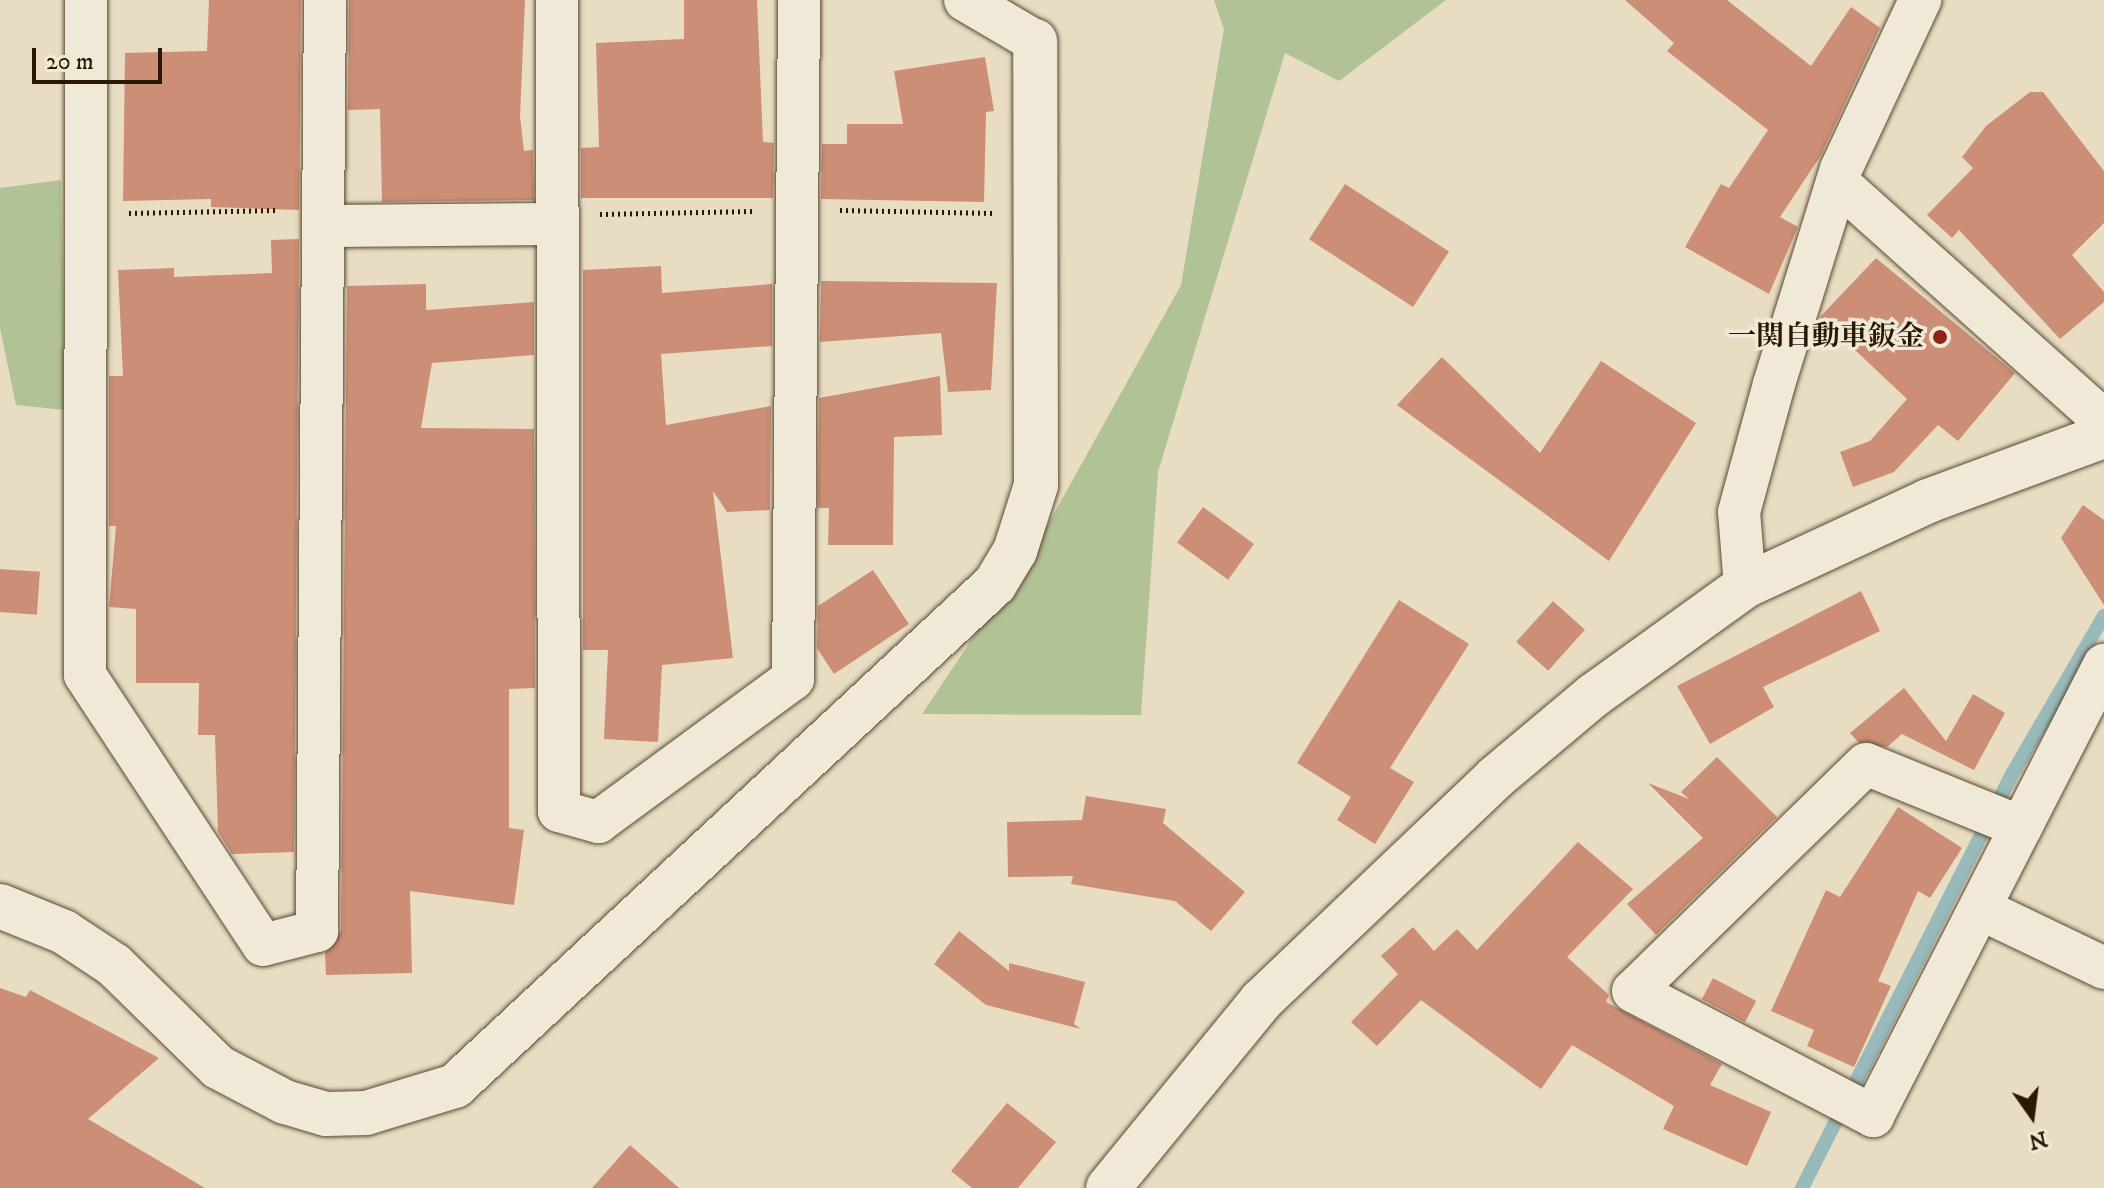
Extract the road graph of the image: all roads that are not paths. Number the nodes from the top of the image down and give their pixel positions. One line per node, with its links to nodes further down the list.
1 (86, 0): 9 (street)
2 (325, 0): 9 (street)
3 (557, 0): 10 (street)
4 (799, 0): 10 (street)
5 (965, 0): 7 (street)
6 (1920, 0): 8 (street)
7 (1035, 41): 16 (street)
8 (1837, 182): 11 (street); 13 (street)
9 (325, 217): 10 (street)
10 (553, 224)
11 (2104, 421)
12 (2104, 436): 13 (street)
13 (1745, 586): 19 (street)
14 (2104, 665): 15 (street)
15 (2021, 827): 17 (street); 17 (street)
16 (0, 906)
17 (1983, 910): 18 (street)
18 (2104, 968)
19 (1108, 1188)

